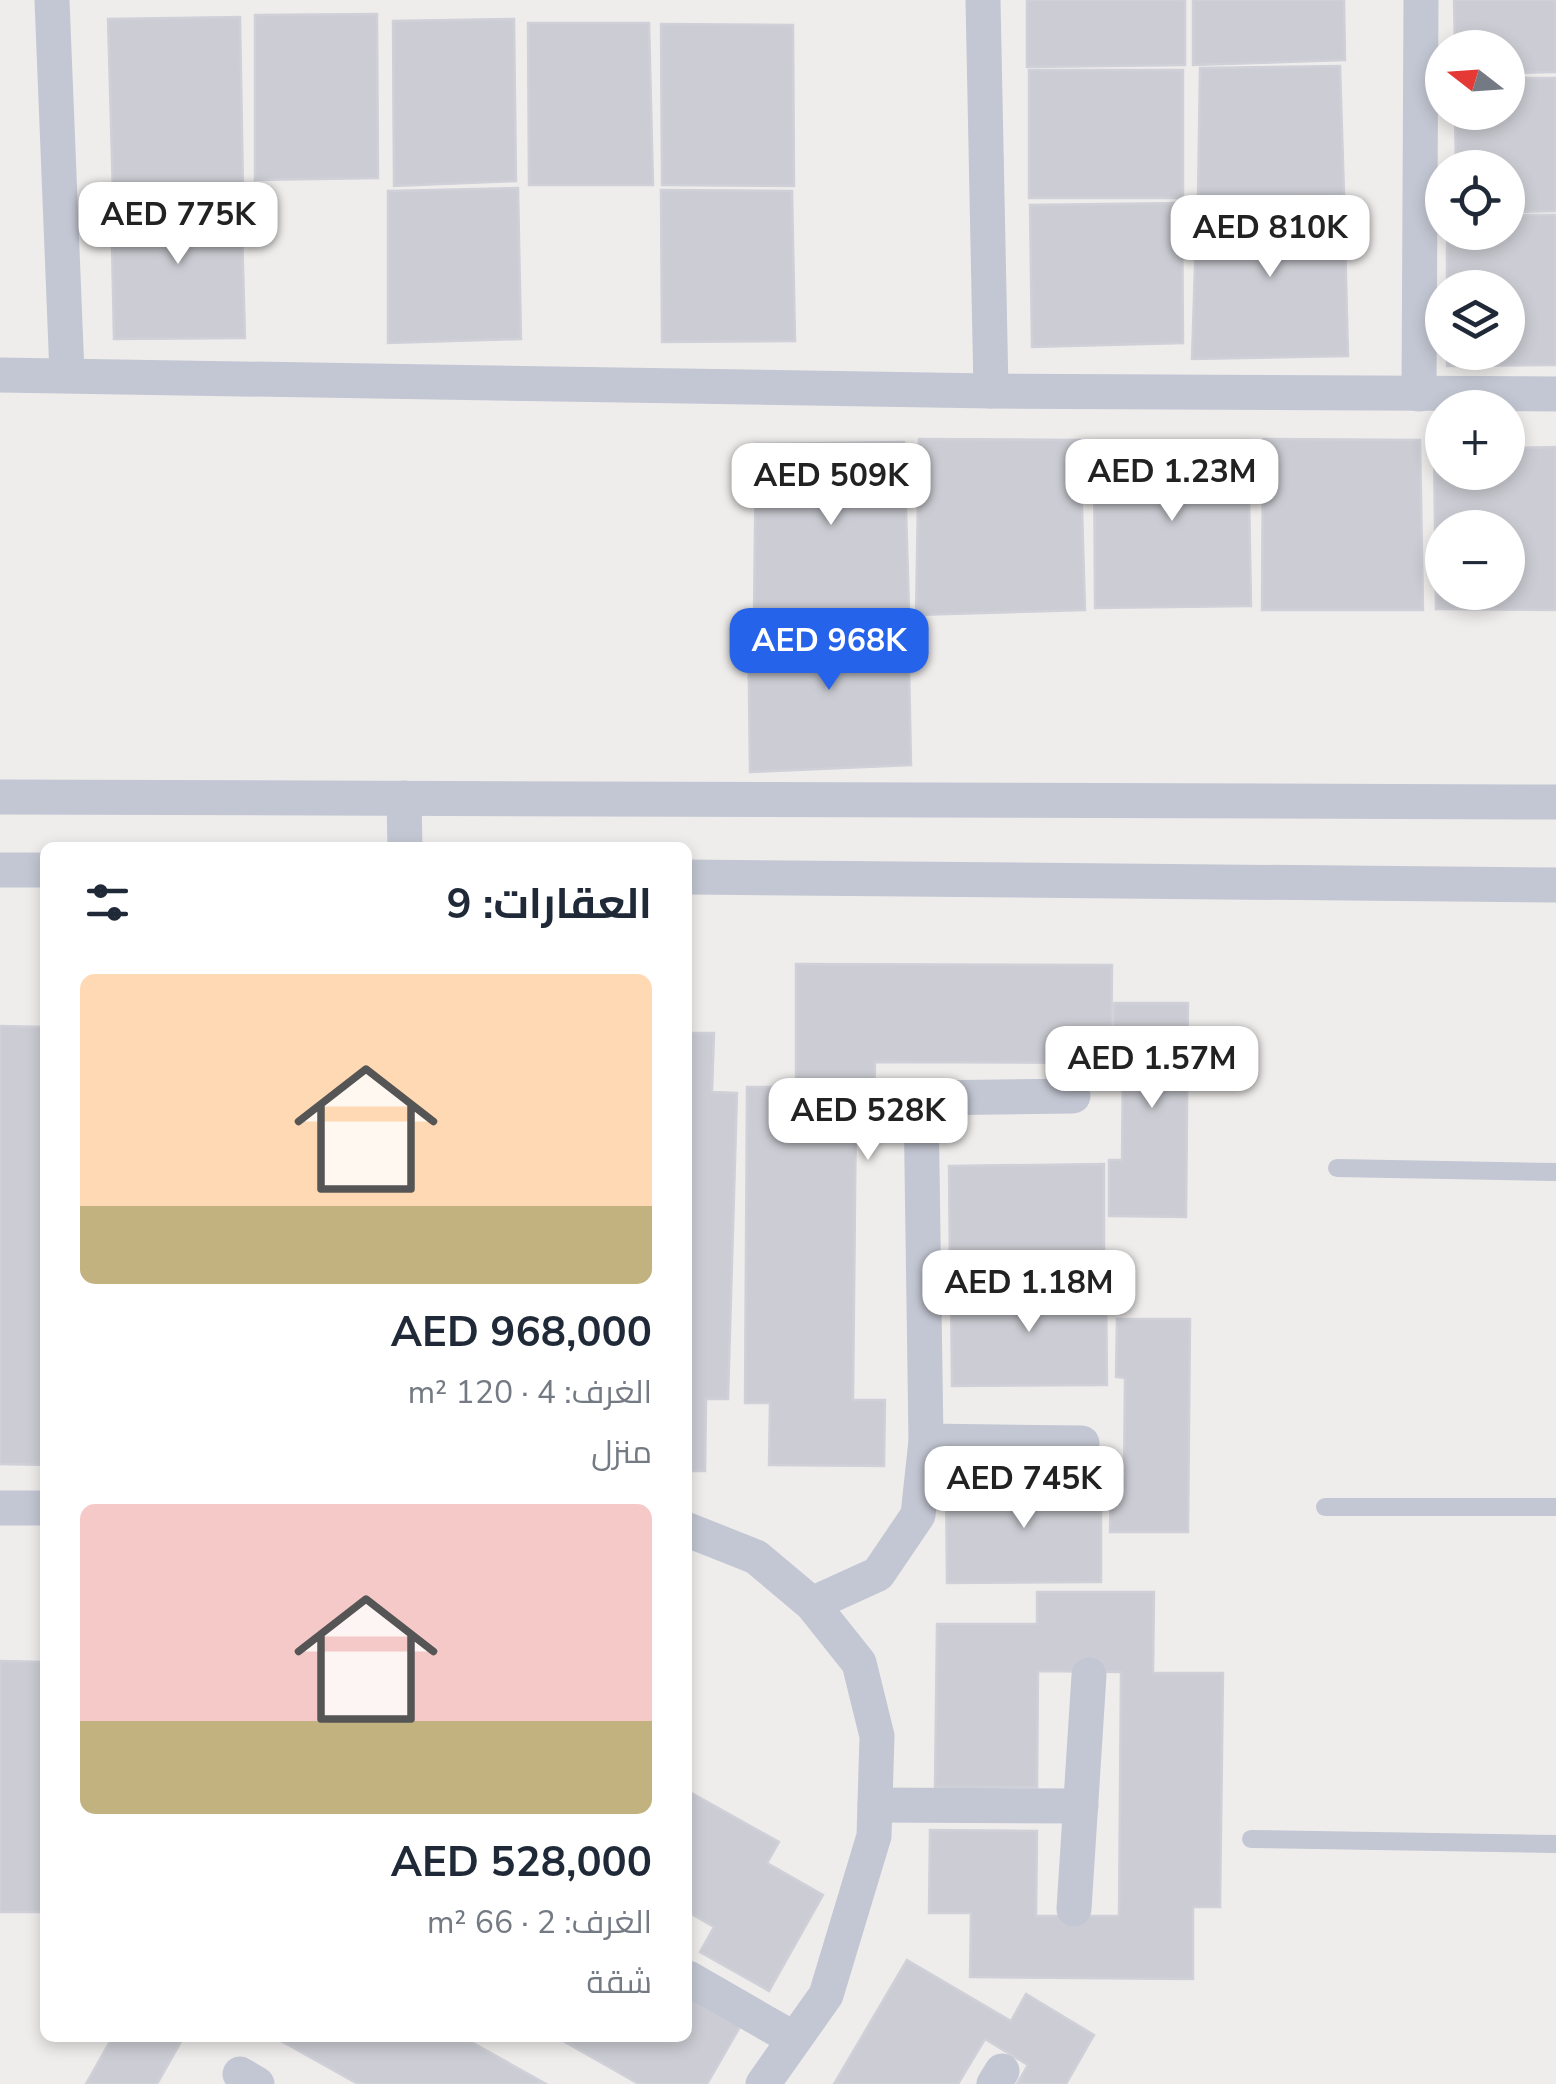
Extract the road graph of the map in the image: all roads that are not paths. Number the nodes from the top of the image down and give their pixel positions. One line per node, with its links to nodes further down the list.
1 (52, 0): 4 (street)
2 (983, 0): 6 (street)
3 (1421, 0): 7 (street)
4 (67, 374): 5 (street); 6 (street)
5 (0, 375)
6 (991, 391): 7 (street)
7 (1418, 394): 8 (street)
8 (1556, 394)
9 (0, 797): 10 (street)
10 (404, 798): 11 (street); 12 (street)
11 (1556, 802)
12 (406, 842)
13 (0, 870): 14 (street)
14 (40, 870)
15 (692, 876): 16 (street)
16 (1556, 885)
17 (1072, 1096): 20 (street)
18 (1337, 1168): 19 (lane)
19 (1556, 1172)
20 (926, 1441): 21 (street); 27 (street)
21 (1082, 1442)
22 (1325, 1507): 23 (lane)
23 (1556, 1507)
24 (0, 1508): 25 (street)
25 (40, 1508)
26 (692, 1532): 27 (street)
27 (812, 1604): 29 (street)
28 (1090, 1675): 30 (street)
29 (875, 1805): 30 (street); 35 (street)
30 (1081, 1806): 33 (street)
31 (1251, 1839): 32 (lane)
32 (1556, 1844)
33 (1074, 1909)
34 (692, 1980): 35 (street)
35 (794, 2039): 36 (street)
36 (764, 2084)

